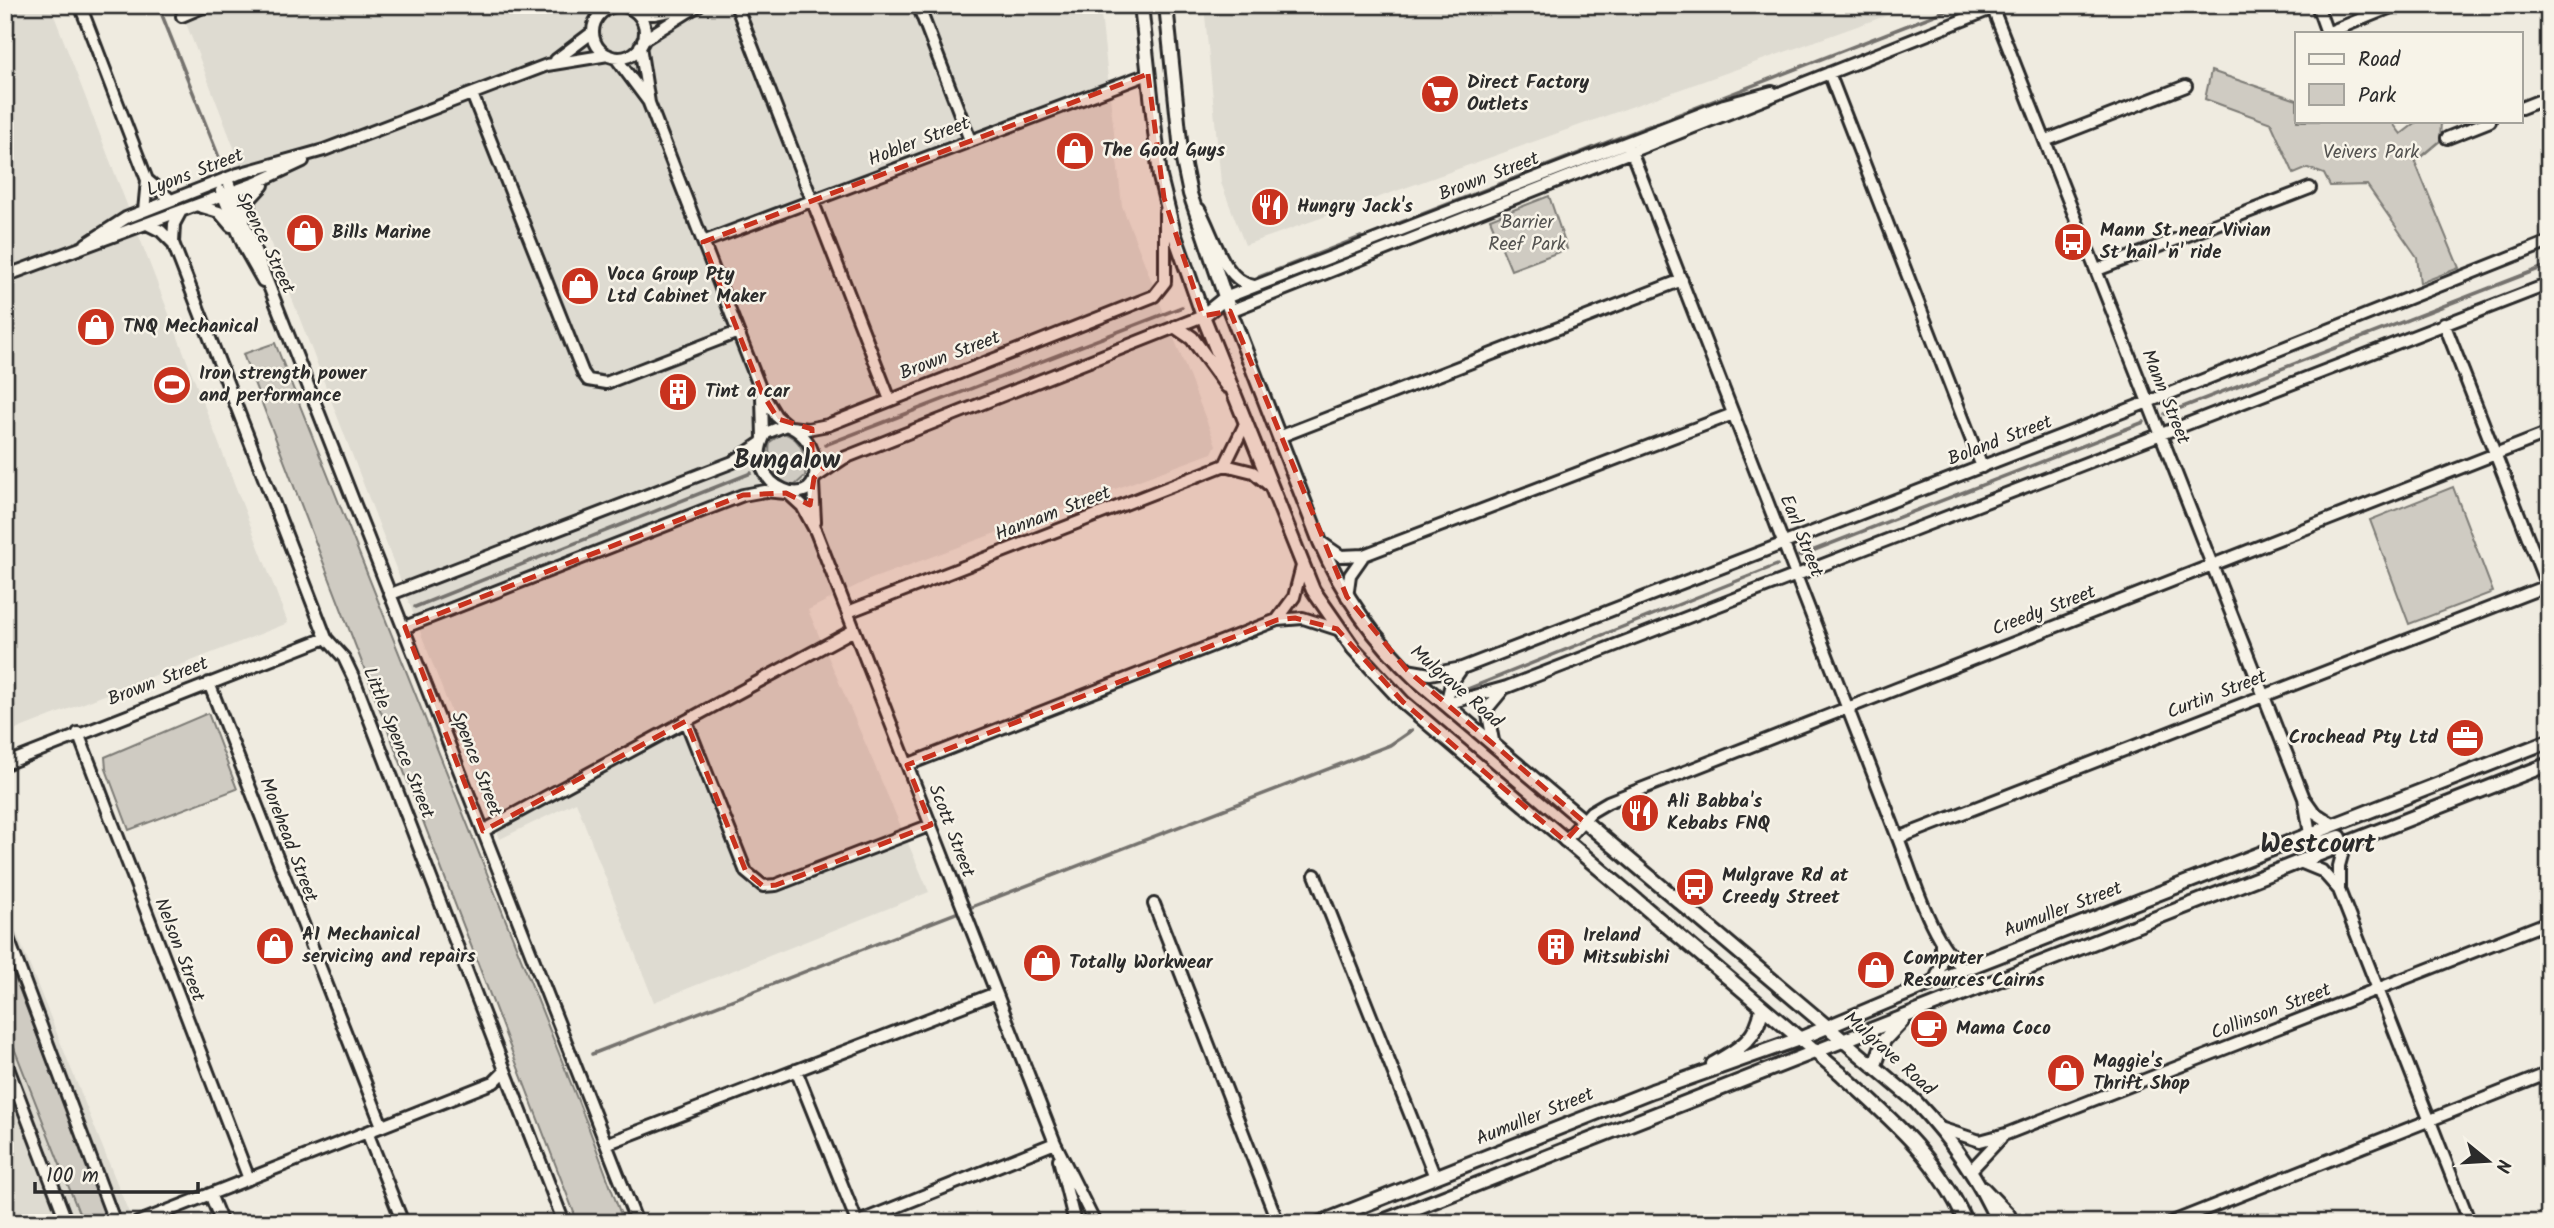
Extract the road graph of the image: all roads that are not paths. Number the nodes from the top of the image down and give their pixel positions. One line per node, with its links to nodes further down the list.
1 (80, 5): 36 (street)
2 (208, 5): 14 (street)
3 (600, 5): 15 (street)
4 (699, 5): 13 (street); 19 (street)
5 (736, 5): 42 (street)
6 (918, 5): 32 (street)
7 (1141, 5): 23 (main road)
8 (1166, 5): 40 (main road, Mulgrave Road)
9 (2317, 5): 17 (street)
10 (2396, 5): 18 (street)
11 (622, 6): 13 (street); 15 (street)
12 (1997, 7): 22 (street, Brown Street); 31 (street, Mann Street)
13 (637, 13): 19 (street)
14 (182, 16)
15 (596, 19): 16 (street)
16 (593, 32): 20 (street); 21 (street, Lyons Street)
17 (2327, 32)
18 (2329, 32)
19 (642, 43): 20 (street); 27 (street)
20 (612, 56): 21 (street, Lyons Street); 27 (street)
21 (547, 65): 25 (street, Lyons Street)
22 (1829, 73): 33 (street, Brown Street); 82 (street)
23 (1148, 74): 32 (street, Hobler Street); 44 (main road)
24 (2186, 86): 31 (street)
25 (472, 94): 34 (street, Lyons Street); 64 (street)
26 (2549, 97): 28 (street)
27 (649, 103): 49 (street)
28 (2522, 108)
29 (2487, 122): 30 (street)
30 (2447, 138)
31 (2047, 140): 54 (street, Mann Street)
32 (970, 141): 42 (street, Hobler Street)
33 (1630, 148): 56 (street, Earl Street); 58 (street, Brown Street); 59 (street, Brown Street)
34 (324, 150): 35 (street, Lyons Street); 37 (street, Lyons Street)
35 (292, 166): 39 (street, Lyons Street); 47 (street)
36 (147, 180): 41 (street); 45 (street)
37 (223, 181): 39 (street, Spence Street); 41 (street, Lyons Street)
38 (2310, 188): 54 (street)
39 (227, 194): 43 (street, Lyons Street); 47 (street, Spence Street); 53 (street, Spence Street)
40 (1190, 194): 58 (street); 59 (main road, Mulgrave Road)
41 (171, 201): 45 (street, Lyons Street)
42 (813, 201): 49 (street, Hobler Street); 66 (street)
43 (196, 205): 46 (street, Lyons Street); 53 (street)
44 (1165, 205): 60 (main road); 66 (street, Brown Street)
45 (144, 211): 52 (street, Lyons Street)
46 (181, 211): 48 (street, Lyons Street); 51 (street)
47 (244, 223): 61 (street, Spence Street)
48 (147, 225): 51 (street); 52 (street, Lyons Street)
49 (703, 242): 64 (street)
50 (2549, 242): 68 (street, Boland Street)
51 (173, 243): 103 (street, Little Spence Street)
52 (86, 244): 55 (street, Lyons Street)
53 (245, 249): 61 (street, Spence Street)
54 (2097, 270): 68 (street, Mann Street)
55 (5, 276)
56 (1682, 280): 69 (street, Earl Street); 75 (street)
57 (2549, 284): 62 (street)
58 (1254, 286): 59 (street, Brown Street)
59 (1227, 304): 60 (main road, Brown Street); 75 (main road, Mulgrave Road)
60 (1203, 316): 63 (street, Brown Street); 67 (main road)
61 (283, 317): 96 (street, Spence Street)
62 (2444, 323): 73 (street); 78 (street)
63 (1176, 327): 67 (main road); 79 (street, Brown Street)
64 (738, 332): 65 (street)
65 (762, 393): 72 (street); 76 (street)
66 (890, 400): 71 (street, Brown Street)
67 (1238, 401): 70 (main road)
68 (2148, 402): 73 (street, Mann Street); 82 (street, Boland Street)
69 (1733, 414): 90 (street, Earl Street); 91 (street)
70 (1246, 422): 81 (street); 85 (main road)
71 (828, 425): 72 (street, Brown Street); 77 (street)
72 (790, 426): 76 (street); 77 (street)
73 (2160, 432): 92 (street, Mann Street); 94 (street)
74 (2549, 433): 78 (street, Creedy Street)
75 (1279, 437): 89 (main road, Mulgrave Road)
76 (763, 440): 80 (street); 83 (street)
77 (812, 450): 79 (street); 84 (street)
78 (2495, 453): 92 (street, Creedy Street); 95 (street)
79 (844, 458): 84 (street, Brown Street)
80 (733, 462): 83 (street); 96 (street)
81 (1225, 465): 85 (street); 98 (street, Hannam Street)
82 (1982, 467): 90 (street, Boland Street)
83 (764, 470): 86 (street); 87 (street)
84 (814, 479): 86 (street); 88 (street, Scott Street)
85 (1271, 487): 93 (main road)
86 (787, 493): 87 (street); 88 (street, Scott Street)
87 (743, 495): 100 (street)
88 (816, 532): 98 (street, Scott Street)
89 (1320, 542): 91 (street); 97 (main road, Mulgrave Road)
90 (1785, 543): 94 (street, Earl Street); 104 (street, Boland Street)
91 (1364, 555): 97 (street)
92 (2211, 565): 108 (street, Mann Street); 110 (street, Creedy Street)
93 (1302, 566): 99 (street); 101 (main road)
94 (1798, 574): 107 (street); 110 (street, Earl Street)
95 (2548, 585): 108 (street, Curtin Street)
96 (391, 594): 100 (street, Spence Street)
97 (1347, 597): 105 (main road, Mulgrave Road)
98 (848, 612): 102 (street, Scott Street)
99 (1277, 620): 101 (street); 117 (street)
100 (405, 627): 123 (street, Spence Street)
101 (1338, 629): 126 (main road)
102 (855, 630): 111 (street); 117 (street, Scott Street)
103 (326, 638): 106 (street, Brown Street); 150 (street, Little Spence Street)
104 (1462, 668): 105 (street, Boland Street); 109 (street)
105 (1407, 670): 109 (main road, Mulgrave Road)
106 (209, 683): 112 (street, Brown Street); 155 (street, Morehead Street)
107 (1507, 687): 109 (street); 114 (street)
108 (2264, 695): 118 (street, Mann Street); 125 (street, Curtin Street)
109 (1446, 704): 114 (main road, Mulgrave Road)
110 (1848, 705): 119 (street, Creedy Street); 125 (street, Earl Street)
111 (686, 721): 120 (street); 123 (street)
112 (78, 733): 115 (street, Brown Street); 164 (street, Nelson Street)
113 (2549, 741): 121 (main road, Aumuller Street)
114 (1494, 746): 119 (main road, Mulgrave Road)
115 (5, 764)
116 (2549, 764): 122 (main road)
117 (907, 765): 120 (street, Scott Street)
118 (2304, 797): 121 (street, Mann Street); 124 (street, Mann Street)
119 (1583, 821): 126 (street, Creedy Street); 143 (main road, Mulgrave Road)
120 (931, 825): 140 (street, Scott Street)
121 (2334, 825): 124 (main road, Aumuller Street)
122 (2391, 826): 124 (main road); 127 (main road)
123 (483, 831): 161 (street, Spence Street)
124 (2310, 834): 136 (main road, Aumuller Street)
125 (1898, 838): 134 (street, Earl Street)
126 (1564, 841): 141 (main road)
127 (2345, 844): 128 (main road); 130 (street)
128 (2300, 862): 130 (street); 135 (main road)
129 (1315, 875): 163 (street)
130 (2339, 890): 139 (street)
131 (1154, 904): 177 (street)
132 (2549, 922): 139 (street, Collinson Street)
133 (5, 930): 168 (street)
134 (1941, 942): 137 (street, Earl Street); 138 (street, Earl Street)
135 (2096, 942): 136 (main road); 142 (main road)
136 (2016, 949): 137 (main road, Aumuller Street)
137 (1965, 969): 138 (main road, Aumuller Street)
138 (1934, 982): 143 (main road, Aumuller Street)
139 (2377, 988): 154 (street); 159 (street, Collinson Street)
140 (996, 993): 149 (street); 160 (street, Scott Street)
141 (1762, 1007): 144 (main road); 152 (main road)
142 (1915, 1012): 145 (main road); 148 (main road)
143 (1830, 1027): 144 (main road, Aumuller Street); 145 (main road, Mulgrave Road)
144 (1799, 1040): 146 (main road); 152 (main road, Aumuller Street)
145 (1844, 1040): 146 (main road); 148 (main road, Mulgrave Road)
146 (1815, 1051): 153 (main road); 180 (main road)
147 (5, 1060): 167 (street)
148 (1875, 1065): 157 (main road, Mulgrave Road)
149 (796, 1070): 161 (street); 174 (street)
150 (504, 1072): 155 (street); 172 (street, Little Spence Street)
151 (2549, 1073): 154 (street)
152 (1692, 1077): 156 (main road, Aumuller Street)
153 (1637, 1119): 156 (main road); 179 (main road)
154 (2429, 1120): 183 (street); 184 (street)
155 (382, 1126): 158 (street)
156 (1562, 1127): 163 (main road, Aumuller Street)
157 (1940, 1128): 159 (street); 162 (main road, Mulgrave Road)
158 (367, 1132): 164 (street); 171 (street)
159 (2006, 1134): 162 (street)
160 (1055, 1143): 174 (street); 175 (street, Scott Street); 176 (street, Scott Street)
161 (606, 1144): 173 (street, Spence Street)
162 (1971, 1170): 165 (main road, Mulgrave Road)
163 (1435, 1177): 178 (main road, Aumuller Street)
164 (248, 1179): 166 (street)
165 (1979, 1184): 181 (main road, Mulgrave Road); 182 (street)
166 (211, 1194): 169 (street); 170 (street)
167 (67, 1223)
168 (116, 1223)
169 (136, 1223)
170 (222, 1223)
171 (403, 1223)
172 (564, 1223)
173 (637, 1223)
174 (856, 1223)
175 (1075, 1223)
176 (1095, 1223)
177 (1278, 1223)
178 (1319, 1223)
179 (1378, 1223)
180 (1966, 1223)
181 (1998, 1223)
182 (2012, 1223)
183 (2170, 1223)
184 (2470, 1223)

